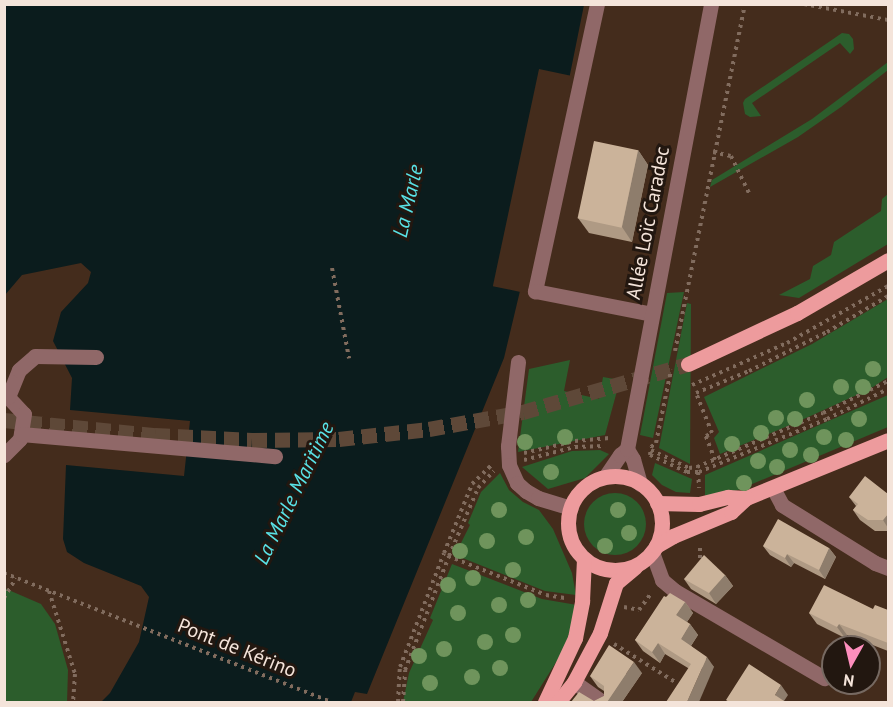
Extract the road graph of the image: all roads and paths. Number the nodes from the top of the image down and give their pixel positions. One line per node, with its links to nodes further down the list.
1 (597, 4): 13 (street)
2 (711, 4): 13 (street, Allée Loïc Caradec)
3 (745, 4): 6 (path)
4 (804, 4): 5 (path)
5 (888, 20)
6 (713, 152): 7 (path); 10 (path)
7 (749, 193)
8 (888, 260): 17 (main road)
9 (332, 268): 15 (path)
10 (692, 270)
11 (888, 286): 19 (path)
12 (888, 296): 31 (path)
13 (652, 314): 26 (street, Allée Loïc Caradec)
14 (96, 357): 21 (street)
15 (349, 358)
16 (518, 362): 41 (street)
17 (688, 364)
18 (888, 381): 31 (path)
19 (692, 385)
20 (888, 389): 27 (path)
21 (6, 397): 22 (street)
22 (21, 434): 28 (street); 30 (street)
23 (611, 436): 29 (path)
24 (888, 440): 38 (main road)
25 (656, 443): 27 (path)
26 (626, 449): 27 (path); 33 (path); 36 (street, Allée Loïc Caradec); 37 (street)
27 (650, 452): 31 (path); 34 (path)
28 (4, 455)
29 (518, 455)
30 (275, 456)
31 (715, 460)
32 (497, 462): 43 (path)
33 (520, 462)
34 (649, 465)
35 (498, 469): 44 (path)
36 (605, 477): 37 (main road); 41 (main road)
37 (640, 484): 40 (main road)
38 (773, 488): 39 (main road); 46 (street)
39 (746, 498): 40 (main road); 42 (main road)
40 (657, 503): 42 (main road)
41 (570, 508): 45 (main road)
42 (650, 553): 45 (main road); 54 (main road); 55 (street)
43 (444, 554): 44 (path); 60 (path)
44 (449, 556): 52 (path); 61 (path)
45 (584, 559): 62 (main road)
46 (888, 568)
47 (4, 573): 48 (path, Pont de Kérino)
48 (16, 578): 50 (path, Pont de Kérino); 51 (path)
49 (654, 589): 53 (path)
50 (49, 591): 58 (path); 59 (path, Pont de Kérino)
51 (4, 598)
52 (574, 600)
53 (619, 607)
54 (600, 633): 56 (main road); 57 (path)
55 (821, 676)
56 (574, 682): 63 (main road); 64 (street)
57 (675, 682)
58 (73, 702)
59 (332, 702)
60 (398, 702)
61 (403, 702)
62 (545, 702)
63 (558, 702)
64 (603, 702)

